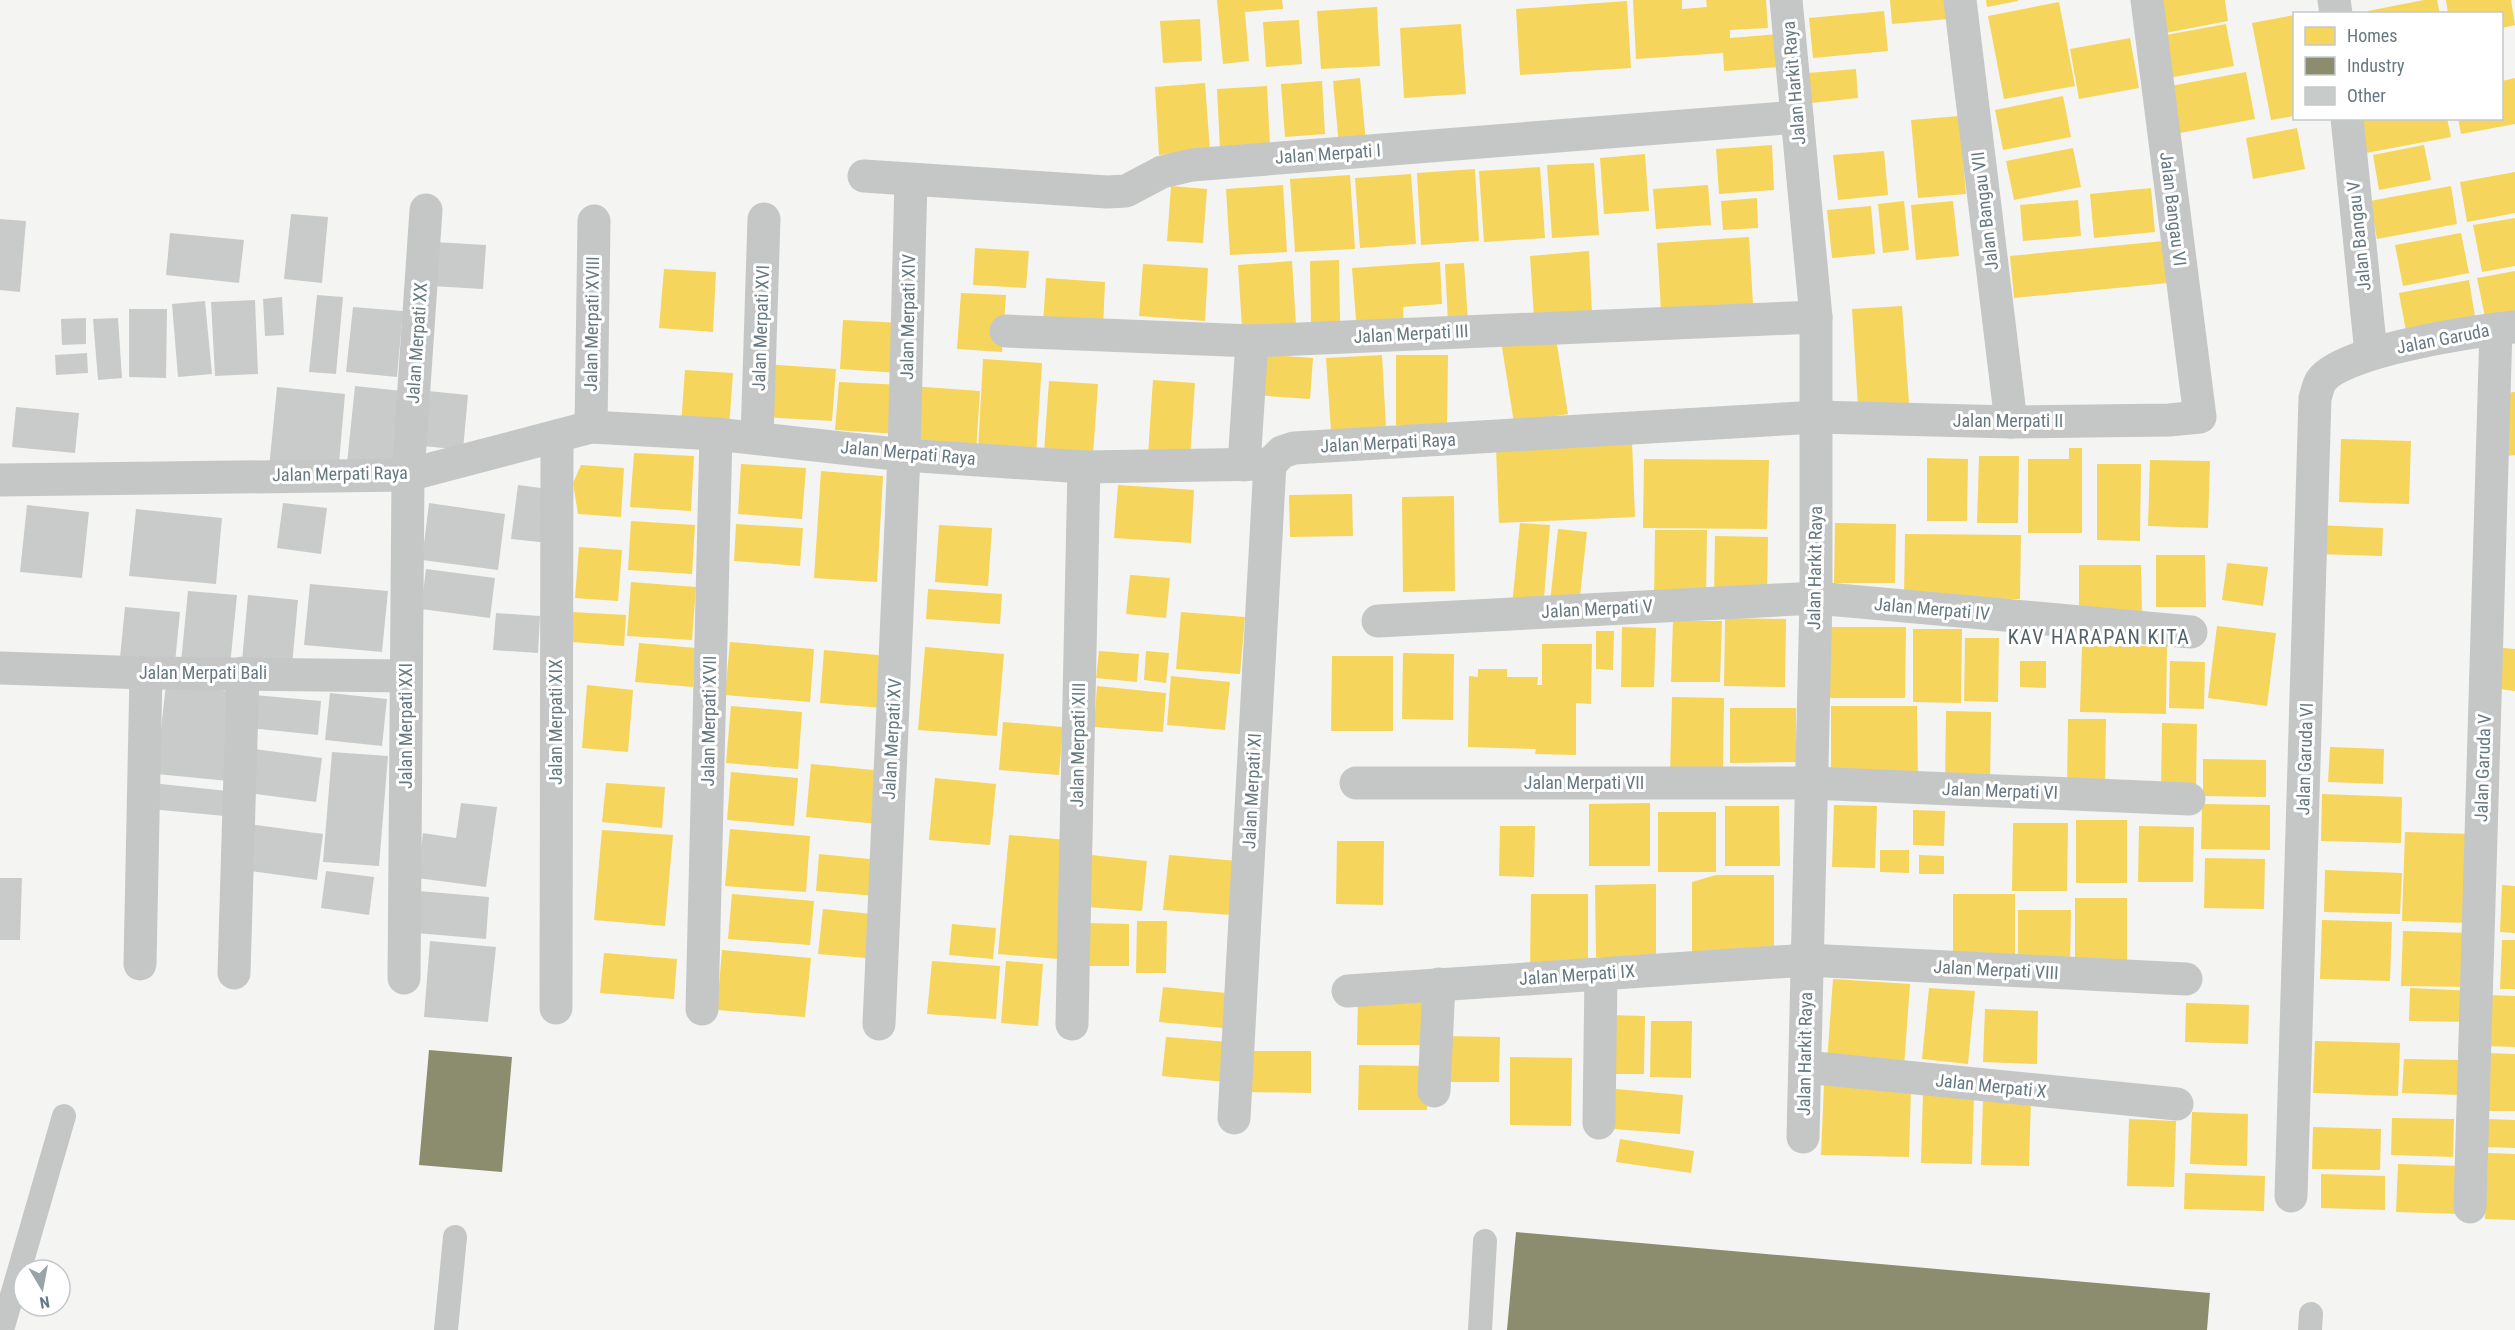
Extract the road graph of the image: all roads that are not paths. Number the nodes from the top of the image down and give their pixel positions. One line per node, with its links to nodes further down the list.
1 (1786, 0): 4 (street, Jalan Harkit Raya)
2 (1960, 0): 18 (street, Jalan Bangau VII)
3 (2147, 0): 17 (street, Jalan Bangau VI)
4 (1797, 117): 7 (street, Jalan Merpati I); 11 (street, Jalan Harkit Raya)
5 (2347, 120): 15 (street, Jalan Bangau V)
6 (864, 176): 7 (street, Jalan Merpati I)
7 (911, 180): 23 (street, Jalan Merpati XIV)
8 (426, 210): 26 (street, Jalan Merpati XX)
9 (764, 219): 22 (street, Jalan Merpati XVI)
10 (594, 221): 19 (street, Jalan Merpati XVIII)
11 (1816, 317): 14 (street, Jalan Merpati III); 16 (street, Jalan Harkit Raya)
12 (2506, 328): 15 (street, Jalan Garuda); 58 (street, Jalan Garuda V)
13 (1006, 331): 14 (street, Jalan Merpati III)
14 (1252, 341): 24 (street, Jalan Merpati XI)
15 (2371, 353): 57 (street, Jalan Garuda VI)
16 (1817, 417): 18 (street, Jalan Merpati II); 24 (street, Jalan Merpati Raya); 28 (street, Jalan Harkit Raya)
17 (2200, 417): 18 (street, Jalan Merpati II)
18 (2011, 422)
19 (591, 427): 20 (street, Jalan Merpati Raya); 21 (street, Jalan Merpati Raya)
20 (716, 434): 22 (street, Jalan Merpati Raya); 47 (street, Jalan Merpati XVII)
21 (557, 436): 26 (street, Jalan Merpati Raya); 46 (street, Jalan Merpati XIX)
22 (757, 438): 23 (street, Jalan Merpati Raya)
23 (904, 455): 25 (street, Jalan Merpati Raya); 48 (street, Jalan Merpati XV)
24 (1257, 464): 25 (street, Jalan Merpati Raya); 54 (street, Jalan Merpati XI)
25 (1084, 467): 49 (street, Jalan Merpati XIII)
26 (408, 475): 27 (street, Jalan Merpati Raya); 34 (street, Jalan Merpati XXI)
27 (0, 480)
28 (1815, 598): 29 (street, Jalan Merpati V); 30 (street, Jalan Merpati IV); 36 (street, Jalan Harkit Raya)
29 (1378, 621)
30 (2192, 632)
31 (0, 668): 32 (street, Jalan Merpati Bali)
32 (146, 673): 33 (street, Jalan Merpati Bali); 39 (street)
33 (243, 673): 34 (street, Jalan Merpati Bali); 40 (street)
34 (406, 676): 42 (street, Jalan Merpati XXI)
35 (1356, 783): 36 (street, Jalan Merpati VII)
36 (1811, 783): 37 (street, Jalan Merpati VI); 38 (street, Jalan Harkit Raya)
37 (2189, 799)
38 (1807, 960): 41 (street, Jalan Merpati IX); 43 (street, Jalan Merpati VIII); 50 (street, Jalan Harkit Raya)
39 (140, 964)
40 (234, 973)
41 (1601, 974): 44 (street, Jalan Merpati IX); 55 (street)
42 (404, 978)
43 (2186, 979)
44 (1439, 984): 45 (street, Jalan Merpati IX); 51 (street)
45 (1348, 991)
46 (556, 1008)
47 (702, 1009)
48 (879, 1024)
49 (1072, 1024)
50 (1805, 1067): 52 (street, Jalan Merpati X); 56 (street, Jalan Harkit Raya)
51 (1434, 1091)
52 (2177, 1104)
53 (64, 1116): 61 (lane)
54 (1234, 1118)
55 (1599, 1123)
56 (1803, 1137)
57 (2291, 1196)
58 (2470, 1207)
59 (455, 1237): 62 (lane)
60 (1485, 1240): 63 (lane)
61 (2, 1330)
62 (446, 1330)
63 (1480, 1330)

